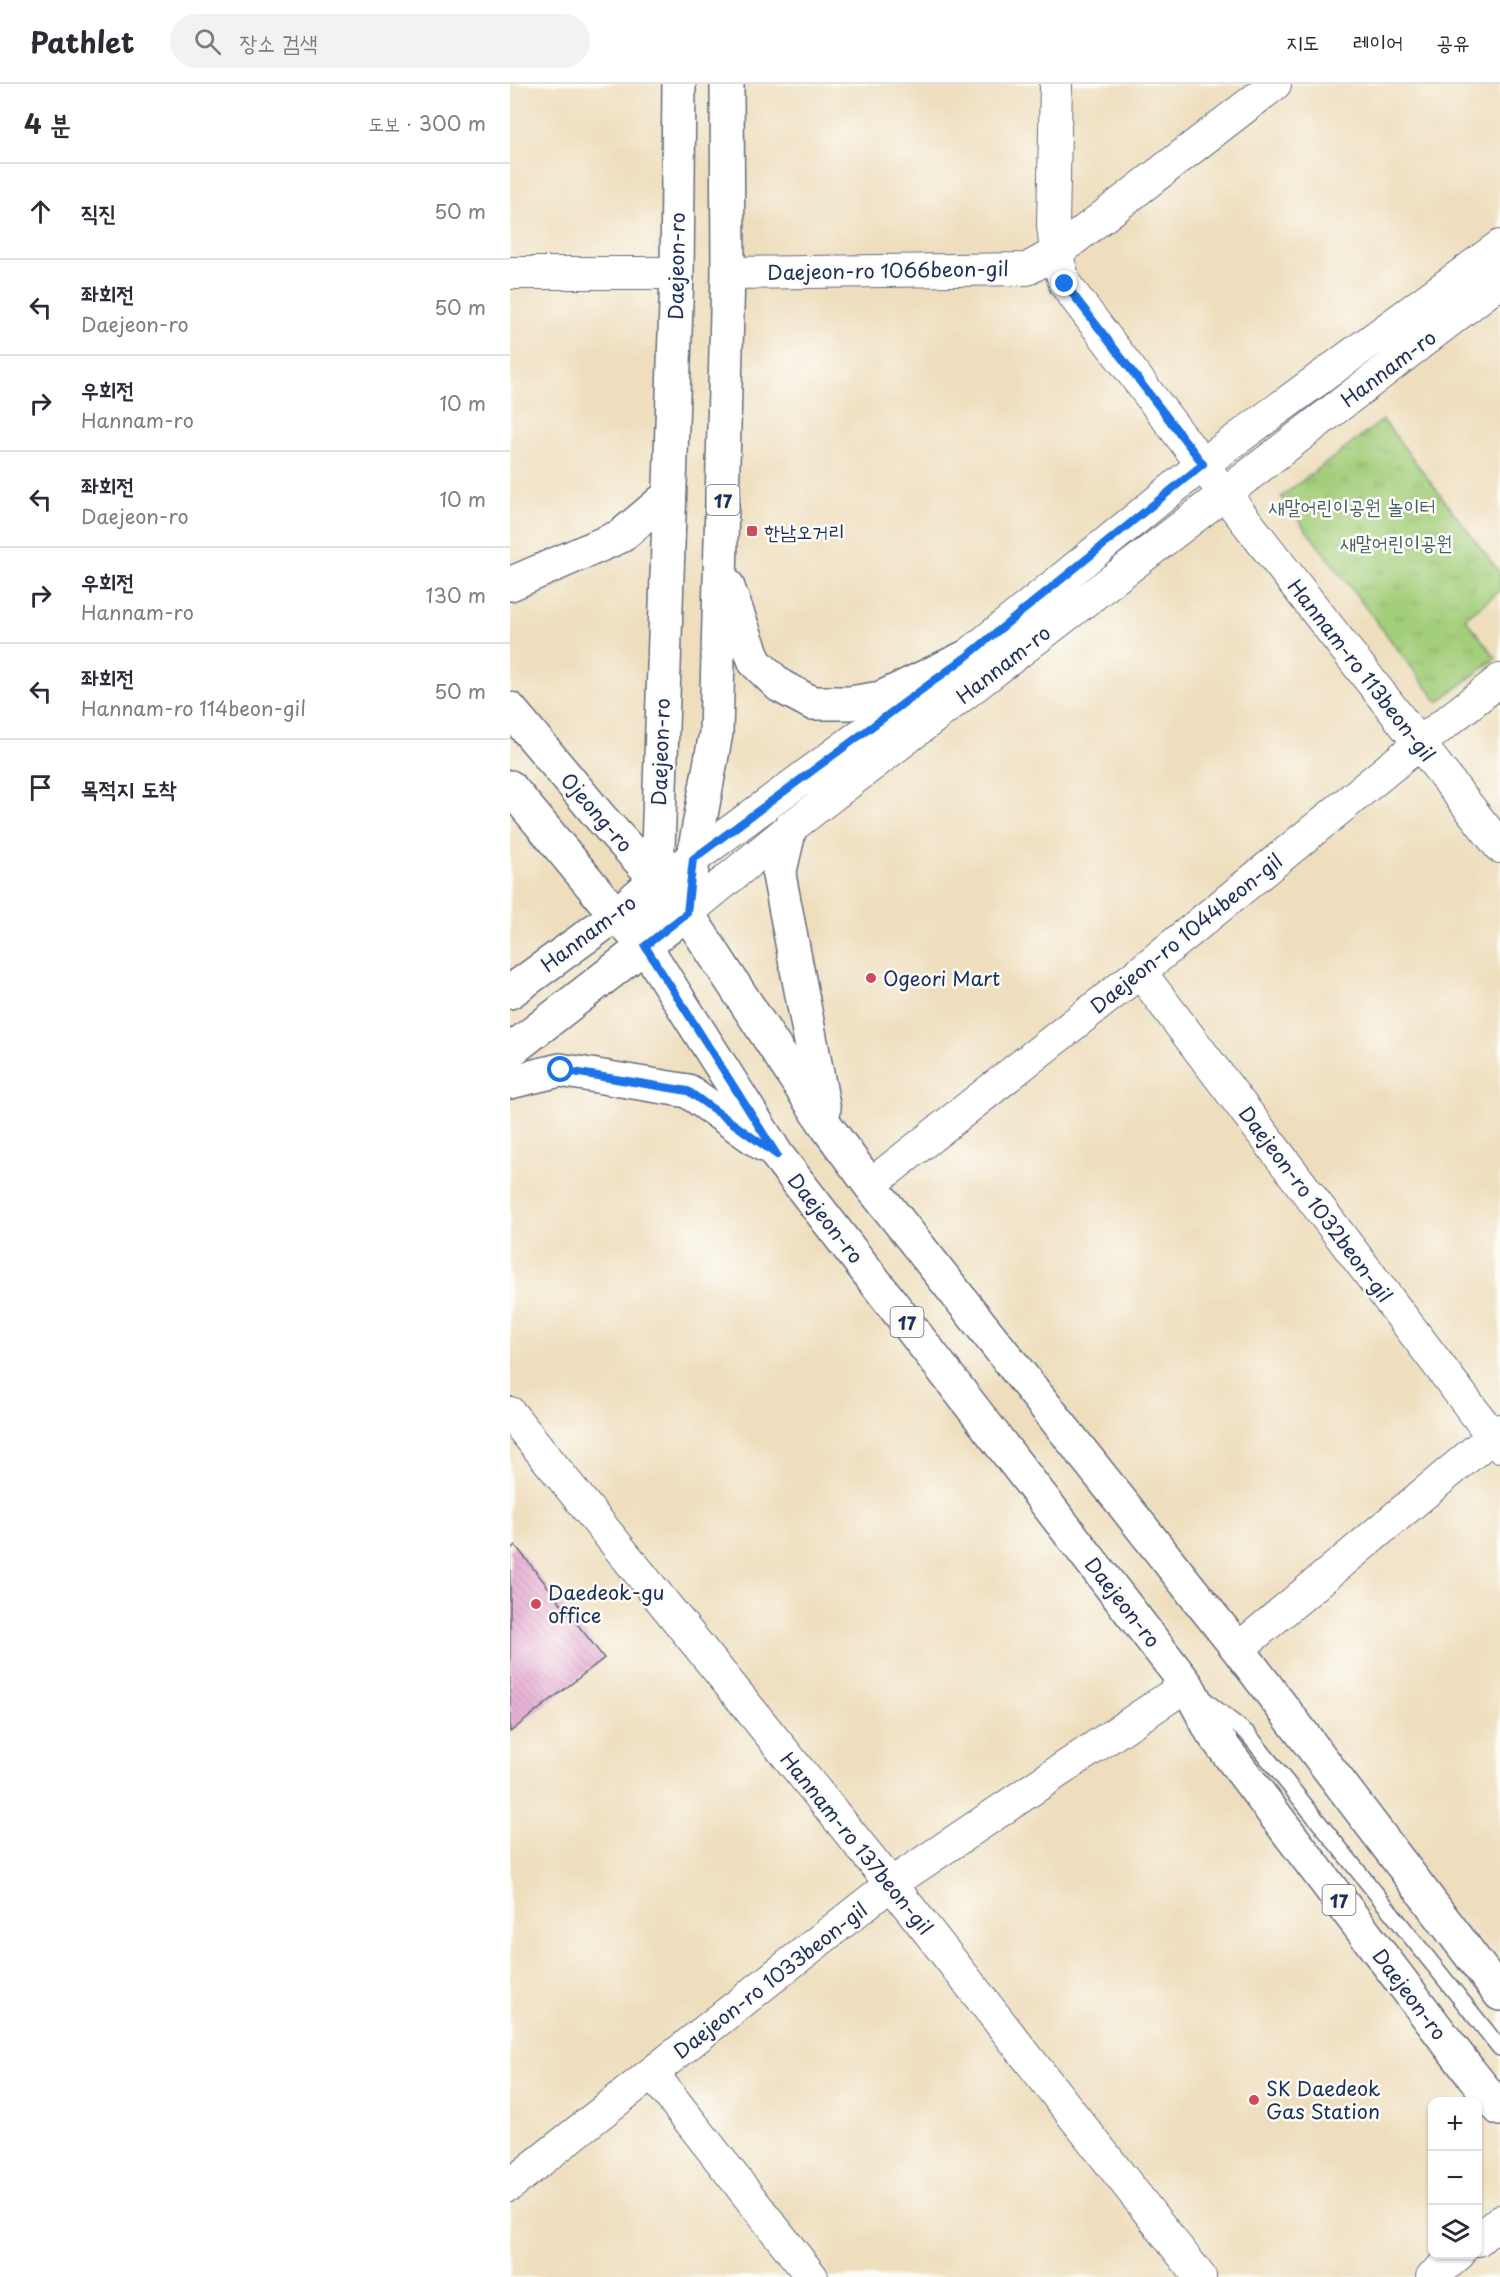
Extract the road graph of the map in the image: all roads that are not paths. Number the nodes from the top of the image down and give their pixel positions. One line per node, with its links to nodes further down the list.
1 (679, 84): 9 (main road, Daejeon-ro)
2 (727, 84): 10 (main road, 17)
3 (1056, 84): 6 (street, Hannam-ro 113beon-gil)
4 (1275, 84): 6 (street, Daejeon-ro 1066beon-gil)
5 (1500, 231): 7 (street)
6 (1056, 253): 10 (street, Daejeon-ro 1066beon-gil); 11 (street, Hannam-ro 113beon-gil)
7 (1495, 272): 11 (street, Hannam-ro); 12 (street, Hannam-ro)
8 (510, 273): 9 (street)
9 (677, 273): 13 (main road, Daejeon-ro)
10 (728, 273): 14 (main road, 17)
11 (1203, 464): 12 (street, Hannam-ro 113beon-gil); 16 (street, Hannam-ro)
12 (1224, 493): 19 (street, Hannam-ro 113beon-gil); 21 (street, Hannam-ro)
13 (668, 496): 15 (main road); 24 (main road, Daejeon-ro)
14 (721, 569): 16 (main road); 23 (main road, 17)
15 (510, 584)
16 (966, 657): 23 (street, Hannam-ro)
17 (1500, 680): 19 (street, Daejeon-ro 1044beon-gil)
18 (510, 710): 24 (main road, Ojeong-ro)
19 (1420, 743): 22 (street, Hannam-ro 113beon-gil); 28 (street, Daejeon-ro 1044beon-gil)
20 (510, 787): 26 (main road)
21 (790, 828): 25 (street, Hannam-ro); 32 (main road)
22 (1500, 847)
23 (693, 859): 24 (street, Hannam-ro); 25 (main road, 17)
24 (657, 879): 25 (main road, Ojeong-ro); 26 (main road, Hannam-ro); 27 (main road, Daejeon-ro)
25 (687, 913): 27 (main road, Hannam-ro); 32 (main road)
26 (616, 915): 27 (main road); 29 (main road, Hannam-ro)
27 (645, 946): 30 (main road, Hannam-ro); 33 (main road, Daejeon-ro / 17)
28 (1140, 972): 34 (street, Daejeon-ro 1044beon-gil); 36 (street, Daejeon-ro 1032beon-gil)
29 (510, 992)
30 (510, 1051)
31 (510, 1082): 33 (main road)
32 (827, 1127): 34 (main road)
33 (777, 1155): 38 (main road, Daejeon-ro / 17)
34 (870, 1185): 37 (main road)
35 (513, 1422): 39 (street, Hannam-ro 137beon-gil)
36 (1497, 1438): 37 (street, Daejeon-ro 1032beon-gil)
37 (1238, 1649): 40 (main road)
38 (1187, 1685): 39 (street, Daejeon-ro 1033beon-gil); 41 (lane); 43 (main road, Daejeon-ro / 17)
39 (891, 1884): 42 (street, Daejeon-ro 1033beon-gil); 49 (street, Hannam-ro 137beon-gil)
40 (1500, 1994)
41 (1500, 2048)
42 (652, 2073): 44 (street, Daejeon-ro 1033beon-gil); 48 (street)
43 (1500, 2109)
44 (510, 2185)
45 (1500, 2221): 46 (street)
46 (1482, 2237)
47 (1453, 2259): 50 (street)
48 (812, 2277)
49 (1200, 2277)
50 (1432, 2277)

